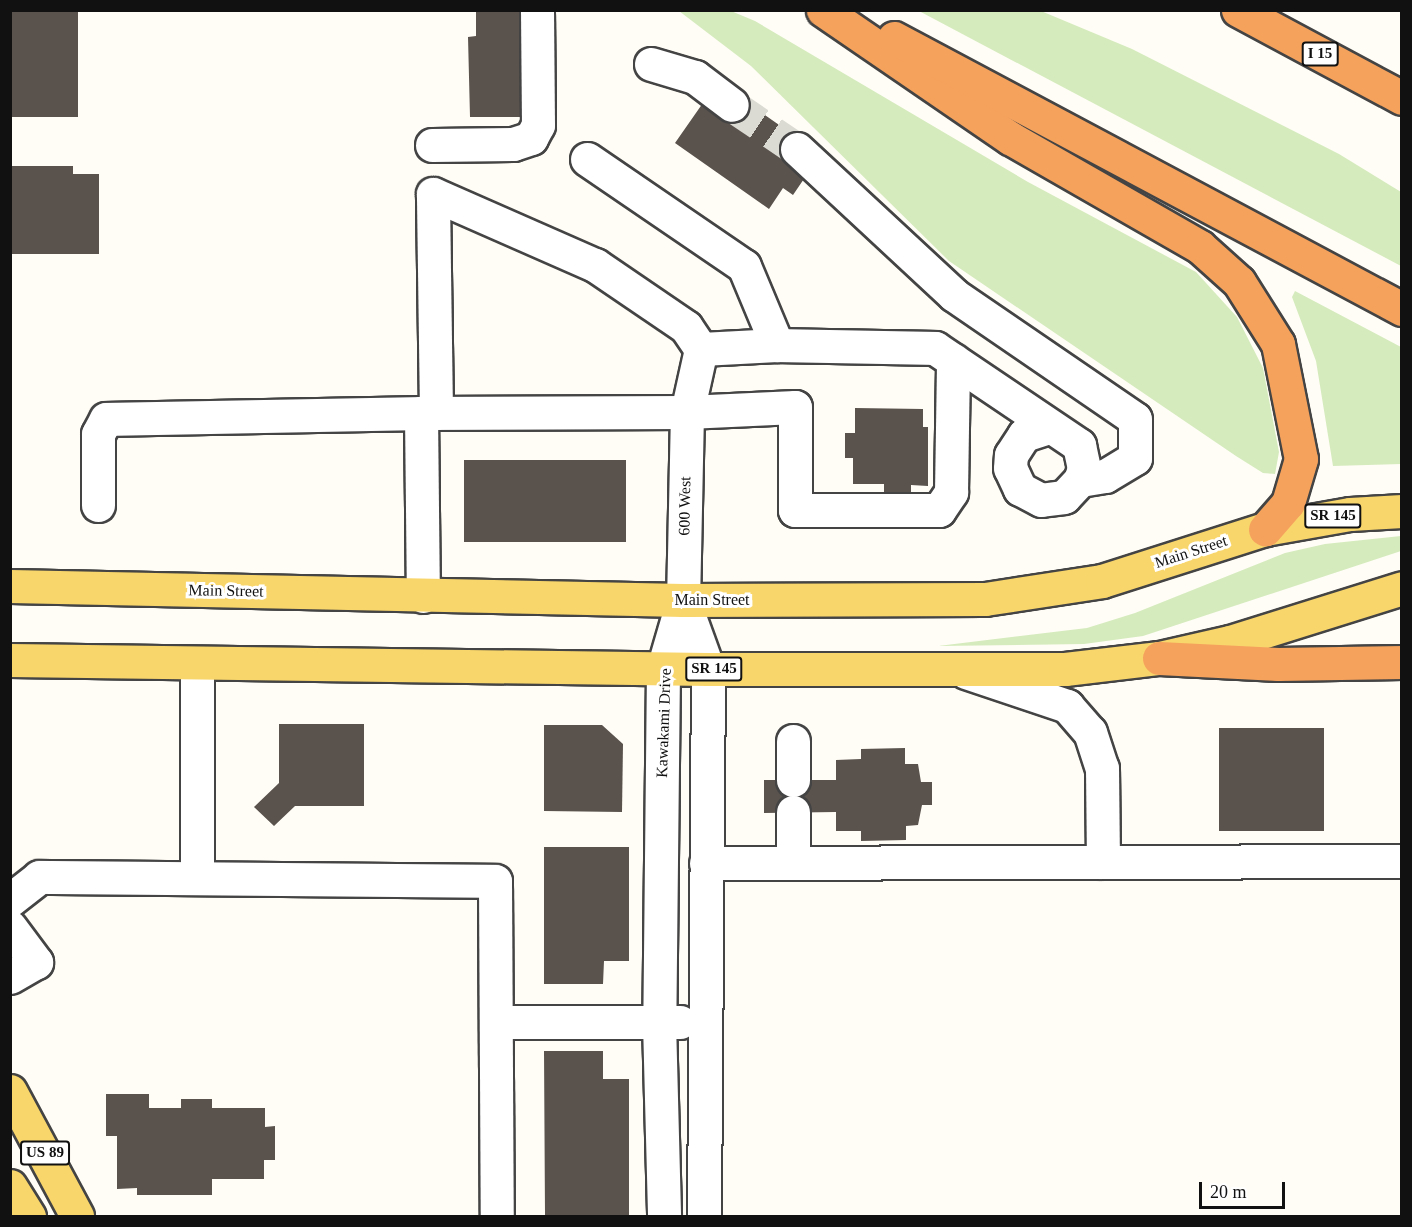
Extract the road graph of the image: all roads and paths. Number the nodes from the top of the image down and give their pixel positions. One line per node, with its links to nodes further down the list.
1 (537, 10): 8 (street)
2 (823, 10): 21 (highway)
3 (842, 10): 11 (highway)
4 (1238, 10): 6 (highway, I 15)
5 (651, 64): 7 (street)
6 (1401, 98)
7 (732, 105)
8 (432, 145)
9 (797, 149): 18 (street)
10 (587, 159): 12 (street)
11 (1401, 309)
12 (777, 345): 13 (street); 14 (street)
13 (700, 349): 15 (street, 600 West); 16 (street)
14 (953, 360): 15 (street); 17 (street)
15 (687, 412): 16 (street); 25 (street, 600 West)
16 (428, 413): 19 (street); 24 (street)
17 (1048, 427): 18 (street); 18 (street)
18 (1080, 480)
19 (98, 505)
20 (1401, 511): 21 (main road, Main Street / SR 145)
21 (1265, 529): 25 (main road, Main Street / SR 145)
22 (10, 586): 24 (main road, Main Street / SR 145)
23 (1401, 588): 26 (main road, SR 145)
24 (423, 596): 25 (main road, Main Street / SR 145)
25 (683, 600): 30 (street, Kawakami Drive); 31 (street)
26 (1158, 658): 28 (highway); 32 (main road, SR 145)
27 (12, 661): 29 (main road, SR 145)
28 (1401, 662)
29 (197, 664): 30 (main road, SR 145); 40 (street)
30 (663, 669): 31 (main road, SR 145); 45 (street, Kawakami Drive)
31 (708, 669): 32 (main road, SR 145); 38 (street)
32 (962, 670): 37 (street)
33 (793, 741): 34 (street)
34 (793, 780)
35 (793, 812): 39 (street)
36 (1401, 861): 37 (street)
37 (1103, 862): 39 (street)
38 (706, 863): 39 (street); 46 (street)
39 (793, 863)
40 (197, 878): 41 (street); 44 (street)
41 (10, 900)
42 (10, 927): 43 (street)
43 (10, 977)
44 (496, 1022): 45 (street); 51 (street)
45 (659, 1022): 46 (street); 52 (street, Kawakami Drive)
46 (703, 1022): 53 (street)
47 (10, 1091): 50 (main road, US 89)
48 (10, 1186): 49 (main road, US 89)
49 (29, 1216)
50 (76, 1216)
51 (497, 1216)
52 (664, 1216)
53 (704, 1216)

